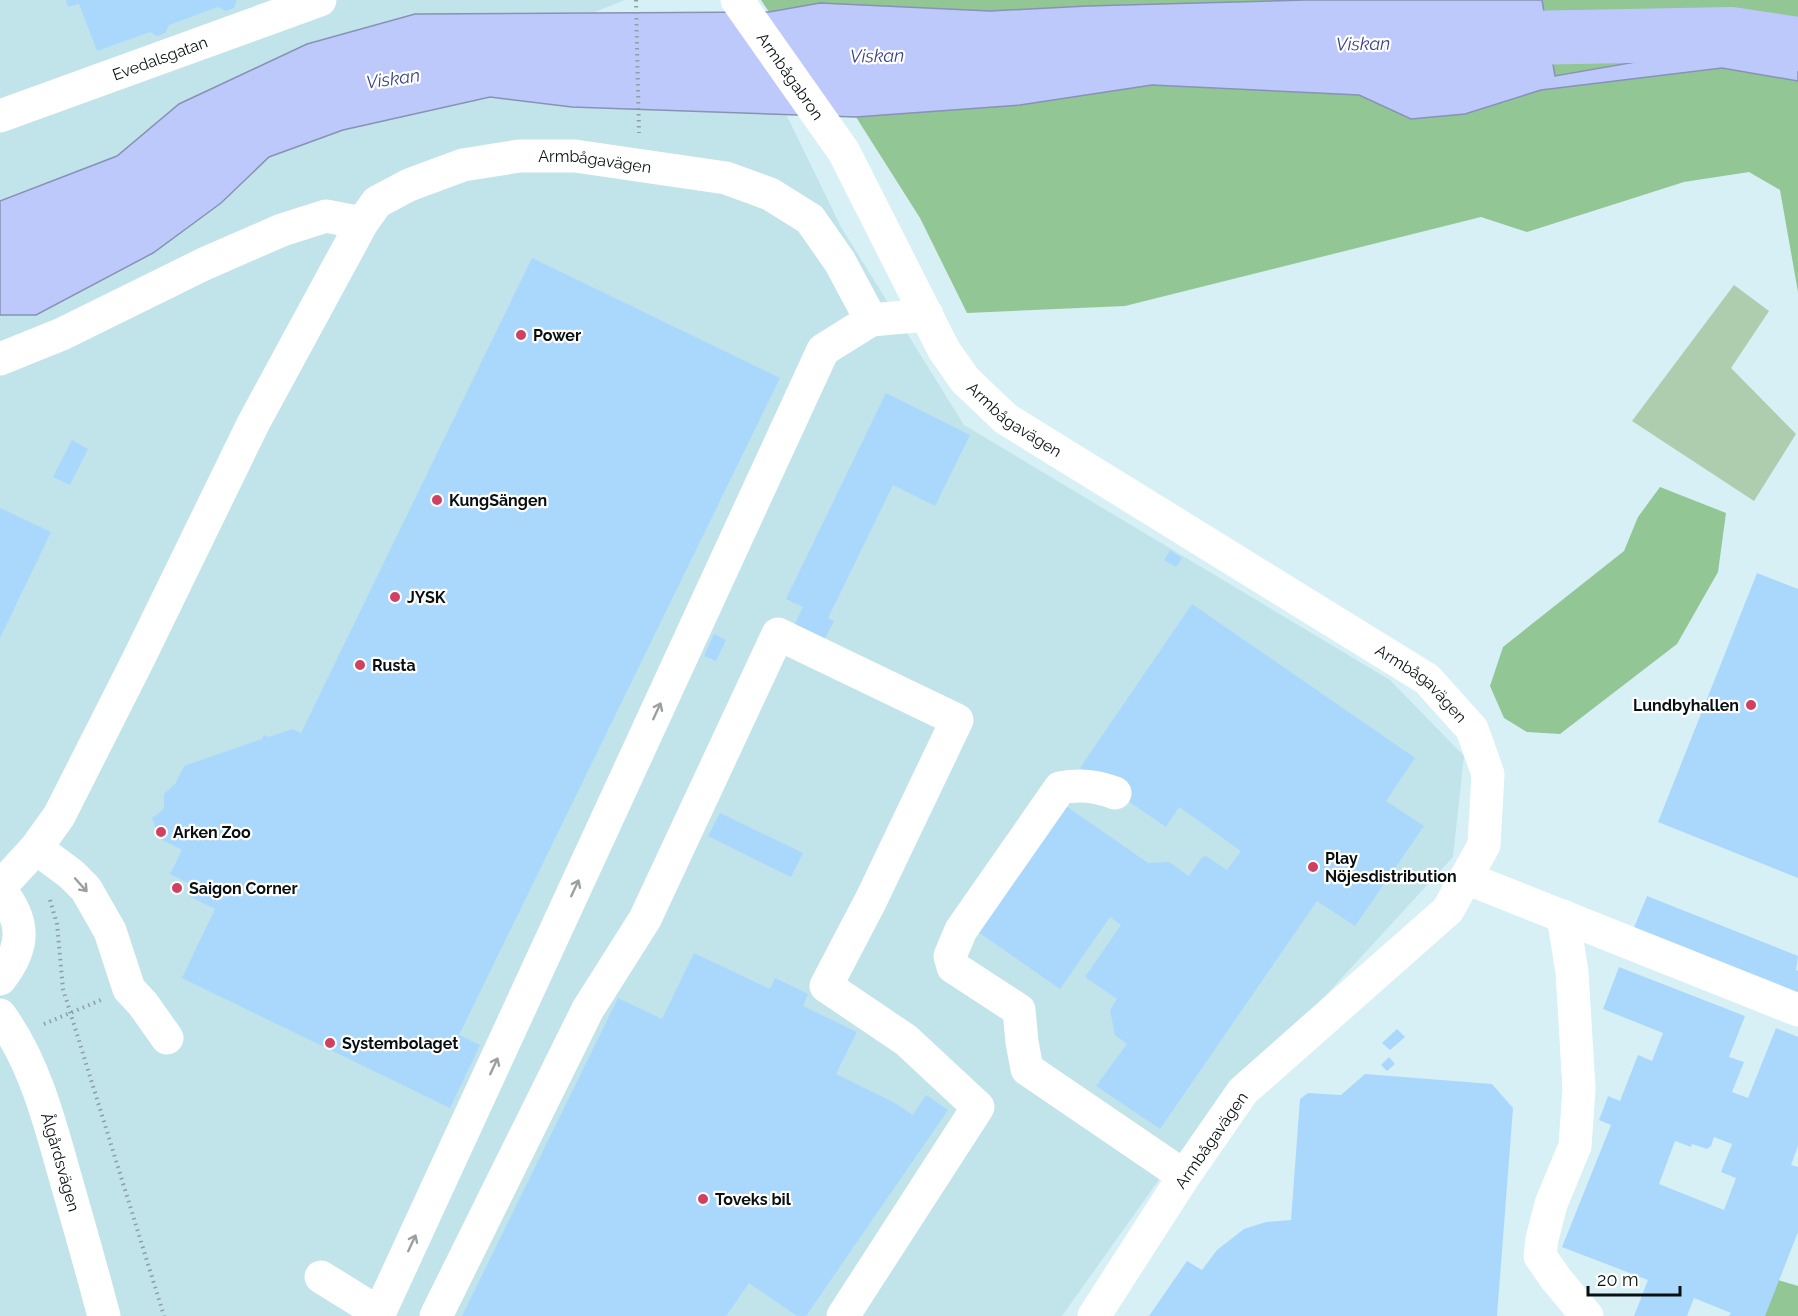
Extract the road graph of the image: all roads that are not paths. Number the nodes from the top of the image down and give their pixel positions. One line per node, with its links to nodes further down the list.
1 (320, 0): 3 (street, Evedalsgatan)
2 (737, 0): 4 (street, Armbågabron)
3 (0, 116)
4 (844, 152): 6 (street, Armbågavägen)
5 (362, 223): 7 (street, Armbågavägen); 8 (street); 10 (street, Armbågavägen)
6 (927, 315): 7 (street); 11 (street, Armbågavägen)
7 (871, 320): 19 (street, one-way to 7)
8 (0, 359)
9 (1115, 793): 17 (street)
10 (14, 872): 13 (street); 16 (street, one-way to 16)
11 (1466, 878): 12 (street); 17 (street, Armbågavägen)
12 (1563, 916): 14 (street); 24 (street)
13 (0, 979)
14 (1798, 1010)
15 (8, 1026): 20 (street, Ålgårdsvägen)
16 (167, 1038)
17 (1185, 1176): 23 (street, Armbågavägen)
18 (321, 1276): 19 (street)
19 (381, 1308)
20 (104, 1316)
21 (436, 1316): 22 (street)
22 (843, 1316)
23 (1094, 1316)
24 (1587, 1316)

